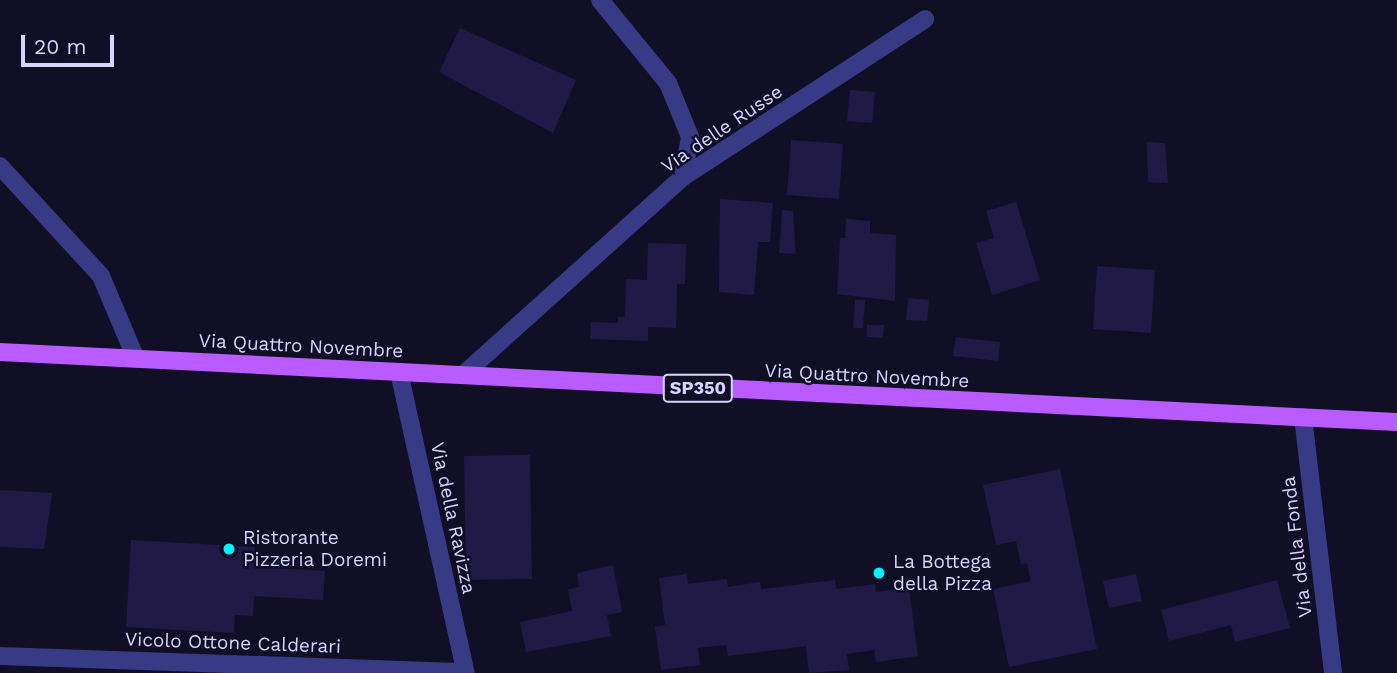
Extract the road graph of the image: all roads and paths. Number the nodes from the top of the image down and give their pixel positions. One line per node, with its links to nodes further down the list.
1 (600, 0): 4 (street)
2 (925, 19): 4 (street, Via delle Russe)
3 (0, 166): 6 (street)
4 (683, 177): 8 (street, Via delle Russe)
5 (0, 352): 6 (main road, Via Quattro Novembre / SP350)
6 (136, 359): 7 (main road, Via Quattro Novembre / SP350)
7 (399, 372): 8 (main road, Via Quattro Novembre / SP350); 12 (street, Via della Ravizza)
8 (463, 375): 9 (main road, Via Quattro Novembre / SP350)
9 (1303, 417): 10 (main road, Via Quattro Novembre / SP350); 13 (street, Via della Fonda)
10 (1397, 422)
11 (0, 656): 12 (street, Vicolo Ottone Calderari)
12 (466, 672)
13 (1333, 673)

